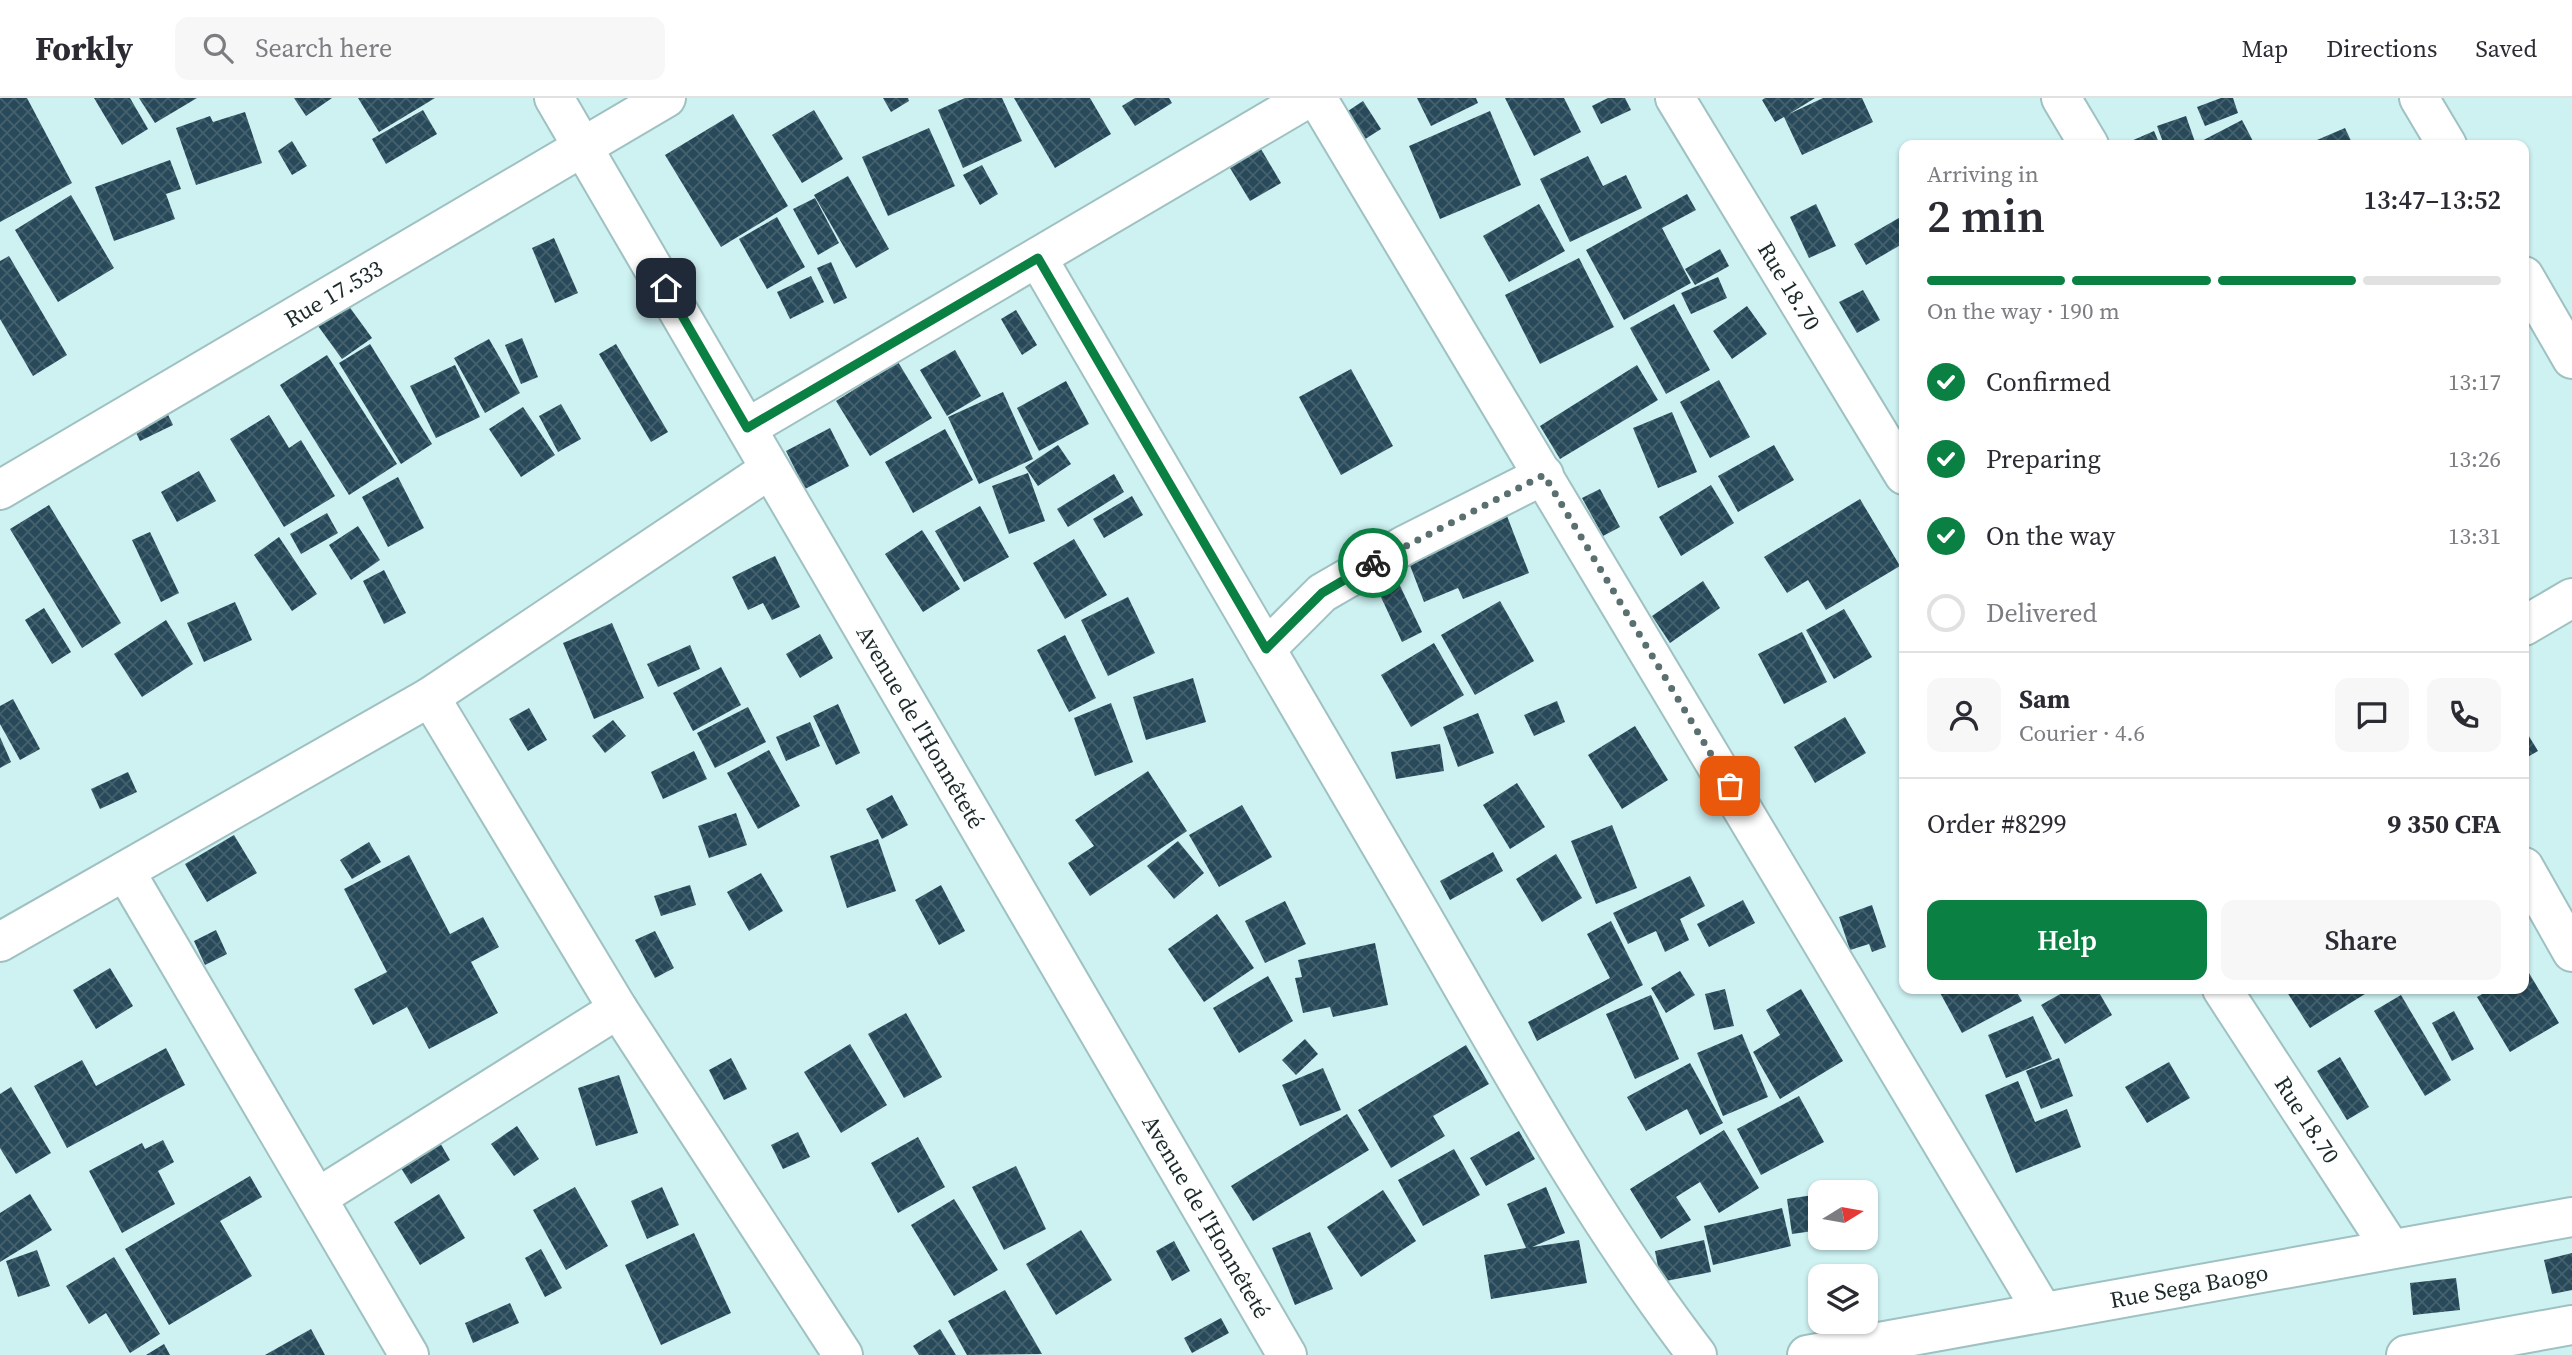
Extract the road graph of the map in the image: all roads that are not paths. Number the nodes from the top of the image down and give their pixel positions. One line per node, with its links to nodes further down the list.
1 (554, 98): 10 (street, Avenue de l'Honnêteté)
2 (666, 98): 10 (street, Rue 17.533)
3 (1308, 98): 11 (street)
4 (1317, 98): 17 (street)
5 (1675, 98): 15 (street, Rue 18.70)
6 (2061, 98): 8 (street)
7 (2419, 98): 9 (street)
8 (2086, 140)
9 (2444, 140)
10 (584, 147): 14 (street, Avenue de l'Honnêteté); 18 (street, Rue 17.533)
11 (1038, 258): 14 (street); 21 (street)
12 (2529, 285): 13 (street)
13 (2572, 359)
14 (747, 428): 16 (street, Avenue de l'Honnêteté)
15 (1899, 467)
16 (770, 469): 22 (street); 36 (street, Avenue de l'Honnêteté)
17 (1544, 475): 21 (street); 32 (street)
18 (0, 490)
19 (2572, 598): 20 (street)
20 (2529, 623)
21 (1266, 649): 37 (street)
22 (430, 697): 23 (street); 28 (street)
23 (125, 871): 25 (street); 29 (street)
24 (2529, 876): 26 (street)
25 (0, 942)
26 (2572, 952)
27 (2225, 994): 31 (street, Rue 18.70)
28 (618, 1009): 29 (street); 35 (street)
29 (317, 1198): 34 (street)
30 (2572, 1217): 31 (street, Rue Sega Baogo)
31 (2392, 1249): 32 (street, Rue Sega Baogo)
32 (2043, 1312): 38 (street, Rue Sega Baogo)
33 (2572, 1325): 39 (street)
34 (409, 1355)
35 (843, 1355)
36 (1287, 1355)
37 (1698, 1355)
38 (1807, 1355)
39 (2406, 1355)

